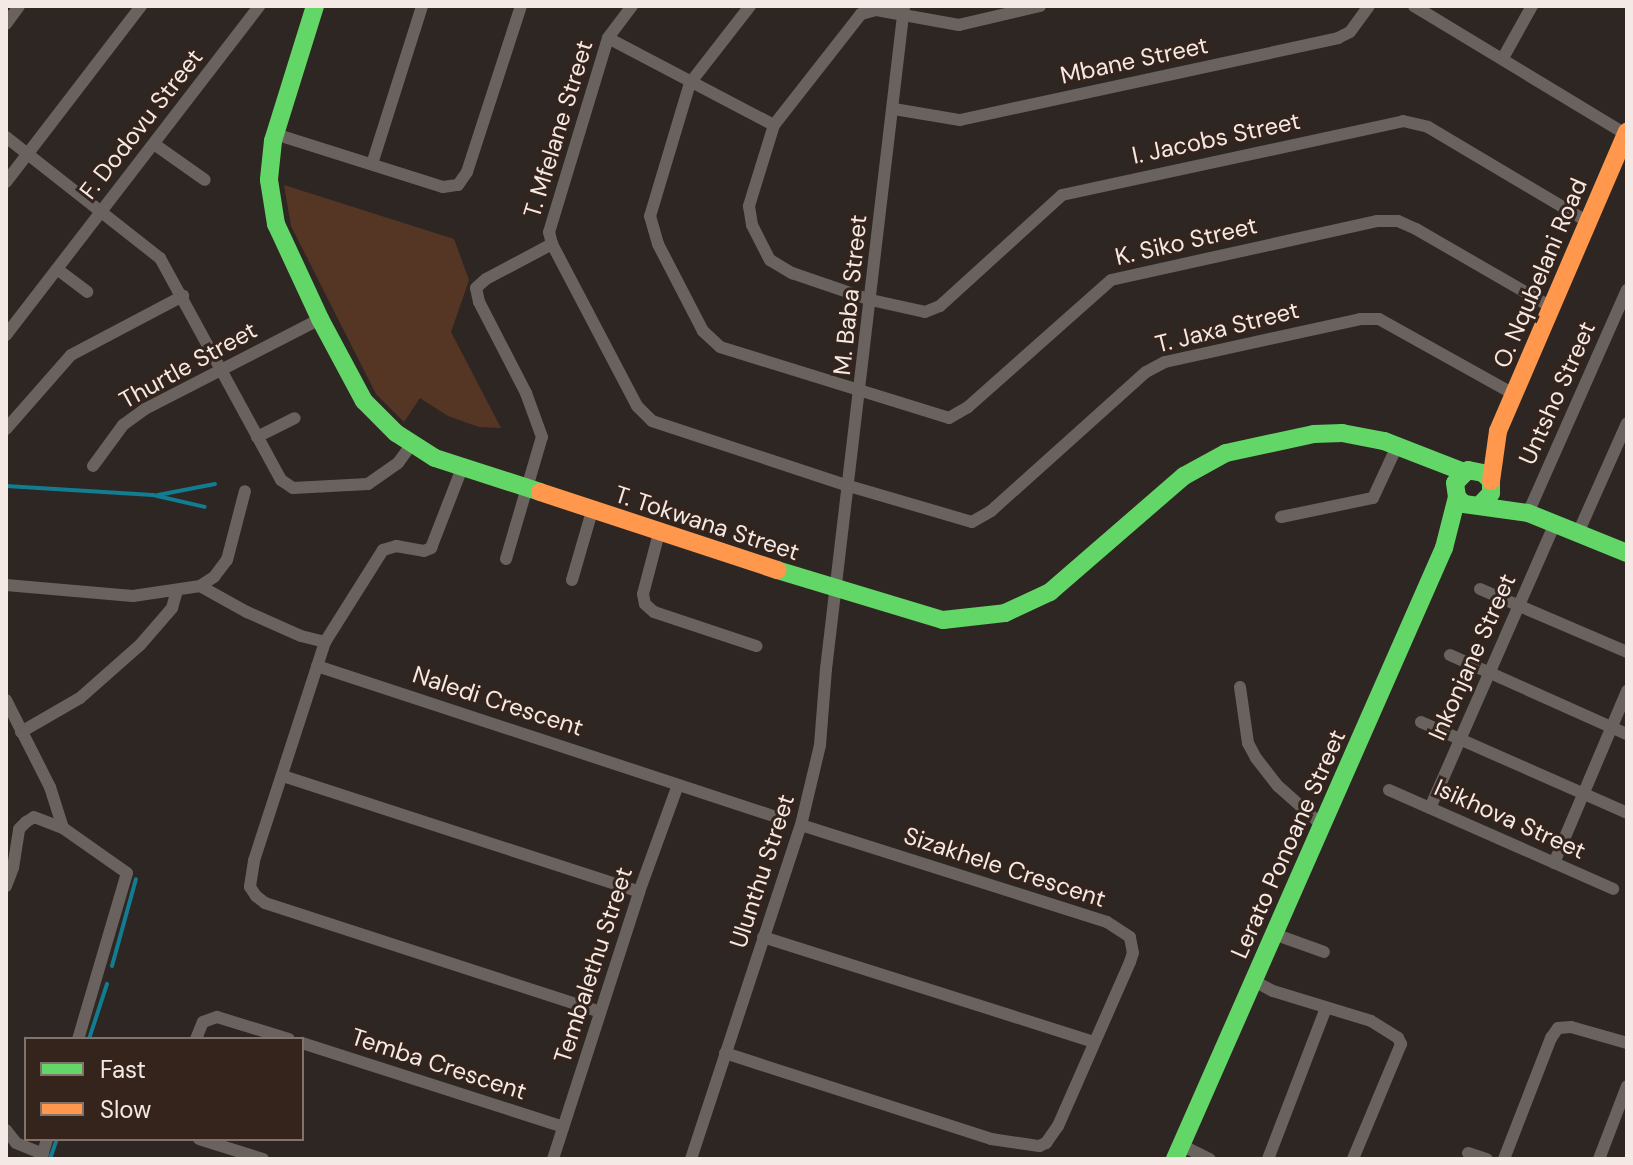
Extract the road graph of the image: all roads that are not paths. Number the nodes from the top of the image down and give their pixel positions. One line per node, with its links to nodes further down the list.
1 (19, 6): 15 (street)
2 (141, 6): 25 (street)
3 (259, 6): 24 (street, F. Dodovu Street)
4 (315, 6): 22 (street, T. Tokwana Street)
5 (422, 6): 26 (street)
6 (521, 6): 26 (street)
7 (632, 6): 16 (street, T. Mfelane Street)
8 (750, 6): 18 (street)
9 (1040, 6): 14 (street)
10 (1369, 6): 19 (street, Mbane Street)
11 (1414, 6): 17 (street)
12 (1532, 6): 17 (street)
13 (904, 10): 14 (street); 19 (street, M. Baba Street); 20 (street)
14 (1006, 10)
15 (6, 24)
16 (608, 38): 18 (street); 31 (street, T. Mfelane Street)
17 (1503, 58): 21 (street)
18 (690, 83): 20 (street); 41 (street, K. Siko Street)
19 (894, 109): 36 (street, M. Baba Street)
20 (774, 125): 36 (street)
21 (1627, 133): 30 (street, O. Nqubelani Road)
22 (275, 134): 26 (street); 38 (street, T. Tokwana Street)
23 (6, 137): 25 (street)
24 (154, 144): 27 (street); 29 (street, F. Dodovu Street)
25 (28, 154): 28 (street); 29 (street)
26 (372, 164)
27 (205, 180)
28 (6, 182)
29 (101, 211): 32 (street, F. Dodovu Street); 35 (street)
30 (1588, 222): 36 (street, I. Jacobs Street); 37 (street, O. Nqubelani Road)
31 (552, 244): 54 (street, T. Mfelane Street); 55 (street)
32 (57, 269): 34 (street); 39 (street, F. Dodovu Street)
33 (1627, 290): 59 (street, Untsho Street)
34 (87, 292)
35 (183, 296): 40 (street); 45 (street)
36 (871, 300): 41 (street, M. Baba Street)
37 (1551, 307): 41 (street, K. Siko Street); 42 (street, O. Nqubelani Road)
38 (320, 319): 40 (street, Thurtle Street); 48 (street, T. Tokwana Street)
39 (6, 335)
40 (220, 369): 47 (street); 50 (street, Thurtle Street)
41 (860, 393): 54 (street, M. Baba Street)
42 (1514, 394): 46 (street, O. Nqubelani Road); 54 (street, T. Jaxa Street)
43 (295, 418): 47 (street)
44 (1627, 423): 63 (street)
45 (6, 429)
46 (1498, 431): 52 (street, O. Nqubelani Road); 53 (street, O. Nqubelani Road)
47 (257, 437): 48 (street)
48 (412, 444): 51 (street, T. Tokwana Street)
49 (1397, 446): 52 (street, T. Tokwana Street); 60 (street); 70 (street, T. Tokwana Street)
50 (93, 466)
51 (462, 468): 55 (street, T. Tokwana Street); 74 (street)
52 (1461, 482): 53 (street); 57 (street); 65 (street, Lerato Ponoane Street)
53 (1491, 482): 57 (street); 59 (street)
54 (849, 486): 70 (street, M. Baba Street)
55 (528, 490): 58 (street, T. Tokwana Street); 66 (street)
56 (245, 491): 69 (street)
57 (1477, 506): 59 (street); 65 (street, Lerato Ponoane Street)
58 (592, 511): 62 (street, T. Tokwana Street); 67 (street)
59 (1528, 513): 61 (street)
60 (1281, 517)
61 (1555, 523): 63 (street); 73 (street, Inkonjane Street)
62 (659, 533): 70 (street, T. Tokwana Street); 75 (street)
63 (1578, 533): 64 (street)
64 (1625, 547)
65 (1444, 548): 97 (street, Lerato Ponoane Street)
66 (506, 559)
67 (572, 580)
68 (6, 585): 72 (street)
69 (200, 586): 72 (street); 74 (street)
70 (836, 589): 96 (street, Ulunthu Street)
71 (1480, 589): 73 (street)
72 (177, 591): 85 (street)
73 (1520, 605): 76 (street); 79 (street, Inkonjane Street)
74 (325, 642): 78 (street)
75 (756, 646)
76 (1627, 652)
77 (1450, 655): 79 (street)
78 (317, 666): 88 (street); 89 (street, Naledi Crescent)
79 (1489, 673): 84 (street); 87 (street, Inkonjane Street)
80 (1240, 687): 97 (street)
81 (1627, 691): 84 (street)
82 (6, 700): 85 (street)
83 (1421, 722): 87 (street)
84 (1611, 726): 86 (street); 91 (street)
85 (21, 732): 98 (street)
86 (1627, 734)
87 (1459, 741): 91 (street); 92 (street, Inkonjane Street)
88 (283, 776): 104 (street); 110 (street)
89 (678, 785): 94 (street, Naledi Crescent); 104 (street, Tembalethu Street)
90 (1389, 790): 92 (street, Isikhova Street)
91 (1582, 794): 93 (street); 101 (street)
92 (1430, 808): 101 (street, Isikhova Street)
93 (1627, 813)
94 (773, 816)
95 (6, 822): 99 (street)
96 (801, 825): 106 (street, Ulunthu Street); 114 (street, Sizakhele Crescent)
97 (1322, 825): 105 (street, Lerato Ponoane Street)
98 (63, 828): 99 (street); 111 (street)
99 (19, 829): 100 (street)
100 (10, 855): 102 (street)
101 (1554, 863): 103 (street, Isikhova Street)
102 (6, 886)
103 (1613, 889)
104 (639, 892): 110 (street, Tembalethu Street)
105 (1274, 934): 107 (street); 108 (street, Lerato Ponoane Street)
106 (763, 937): 114 (street); 117 (street, Ulunthu Street)
107 (1324, 952)
108 (1254, 981): 109 (street); 122 (street, Lerato Ponoane Street)
109 (1326, 1008): 129 (street); 130 (street)
110 (600, 1012): 119 (street, Tembalethu Street)
111 (79, 1037)
112 (197, 1037): 113 (street)
113 (282, 1037)
114 (1094, 1042): 117 (street, Sizakhele Crescent)
115 (1627, 1043): 132 (street)
116 (304, 1044): 119 (street, Temba Crescent)
117 (725, 1053): 127 (street, Ulunthu Street)
118 (1627, 1086): 133 (street)
119 (563, 1127): 126 (street, Tembalethu Street)
120 (6, 1130): 124 (street)
121 (205, 1141): 125 (street)
122 (1178, 1152): 128 (street)
123 (1468, 1153): 131 (street)
124 (42, 1156)
125 (263, 1159)
126 (553, 1159)
127 (691, 1159)
128 (1210, 1159)
129 (1268, 1159)
130 (1353, 1159)
131 (1487, 1159)
132 (1504, 1159)
133 (1599, 1159)

